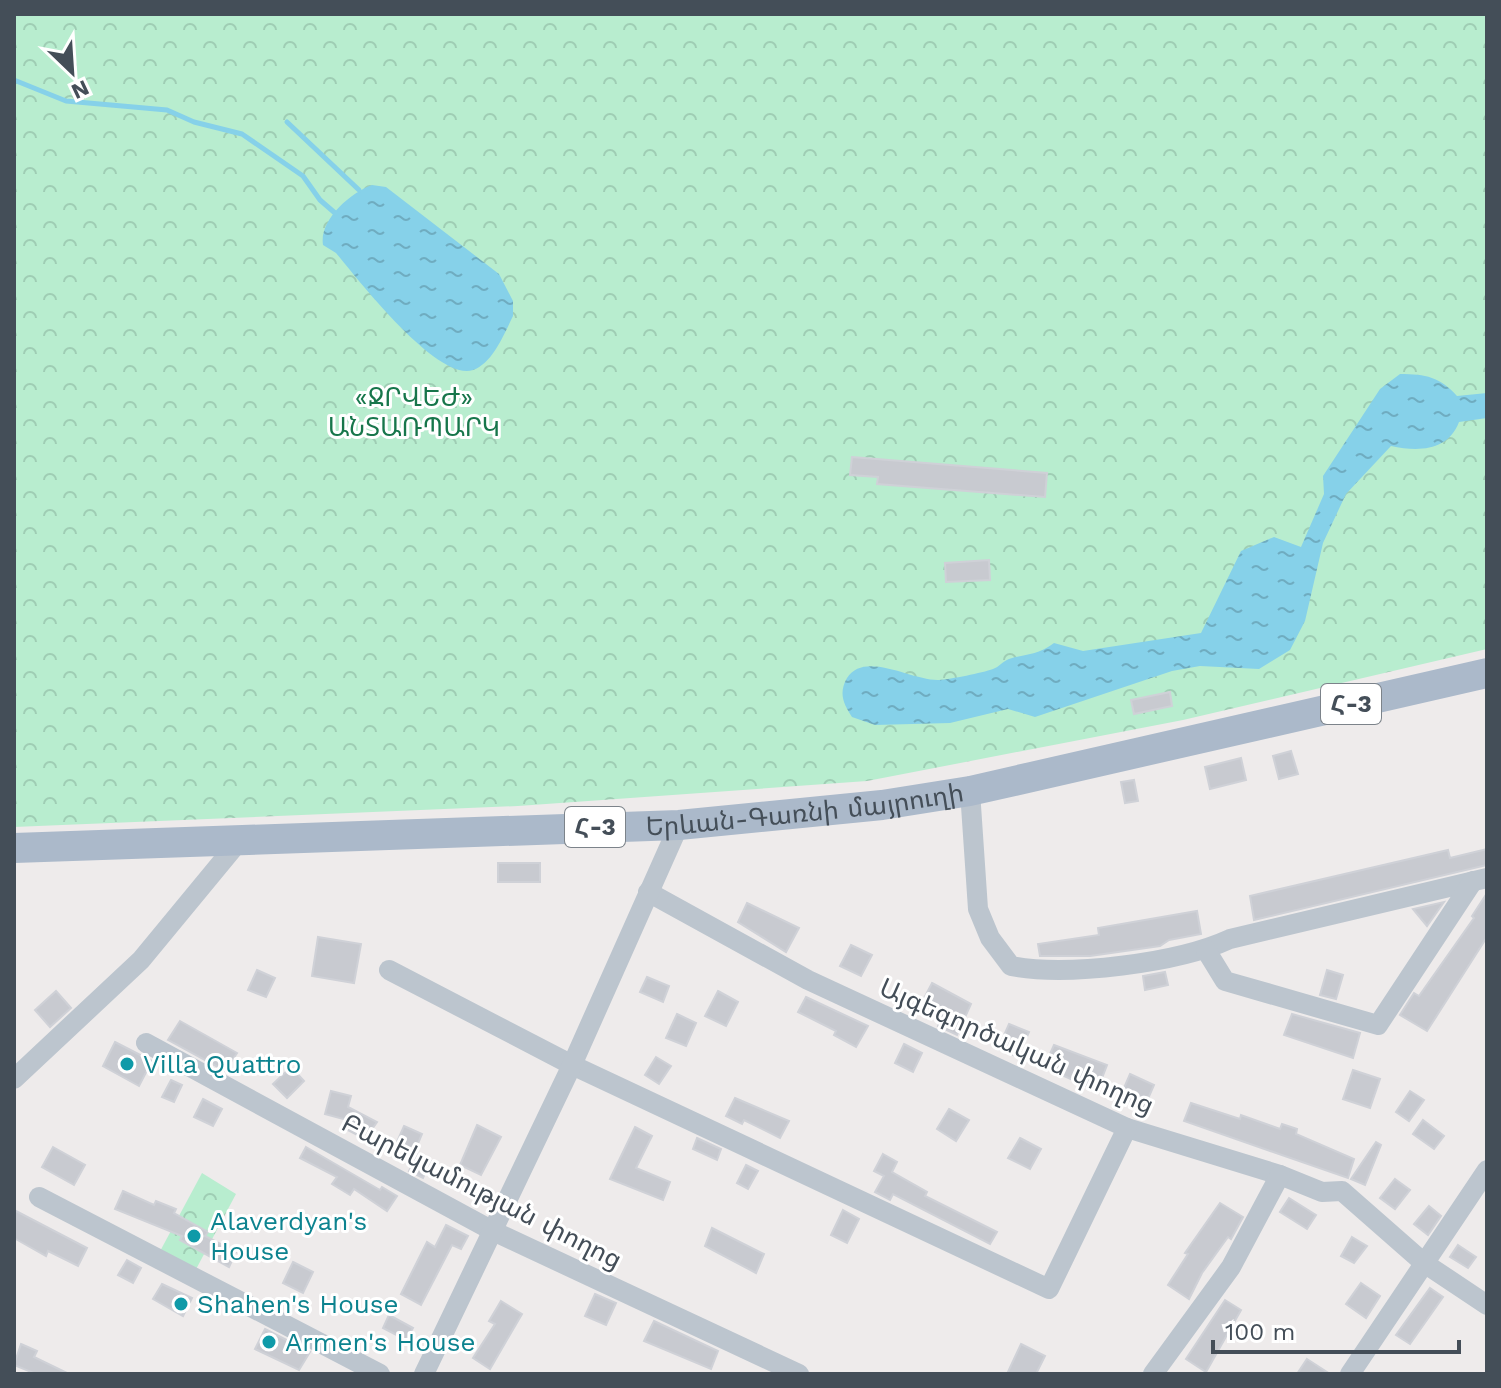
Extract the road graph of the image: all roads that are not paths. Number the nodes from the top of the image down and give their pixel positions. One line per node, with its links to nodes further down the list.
1 (1487, 673): 2 (main road, Երևան-Գառնի մայրուղի / Հ-3)
2 (970, 791): 3 (main road, Երևան-Գառնի մայրուղի / Հ-3); 8 (street)
3 (679, 825): 4 (main road, Երևան-Գառնի մայրուղի / Հ-3); 7 (street)
4 (240, 840): 5 (main road, Երևան-Գառնի մայրուղի / Հ-3); 12 (street)
5 (14, 848)
6 (1480, 880): 8 (street); 8 (street)
7 (648, 892): 11 (street); 13 (street, Այգեգործական փողոց)
8 (1206, 950)
9 (389, 970): 11 (street)
10 (146, 1043): 17 (street, Բարեկամության փողոց)
11 (572, 1065): 13 (street); 17 (street)
12 (14, 1079)
13 (1127, 1128): 15 (street, Այգեգործական փողոց)
14 (1487, 1170): 18 (street)
15 (1280, 1175): 18 (street, Այգեգործական փողոց); 23 (street)
16 (39, 1197): 20 (street)
17 (493, 1231): 21 (street); 22 (street, Բարեկամության փողոց)
18 (1424, 1263): 19 (street, Այգեգործական փողոց); 24 (street)
19 (1487, 1305)
20 (380, 1374)
21 (424, 1374)
22 (799, 1374)
23 (1153, 1374)
24 (1350, 1374)

